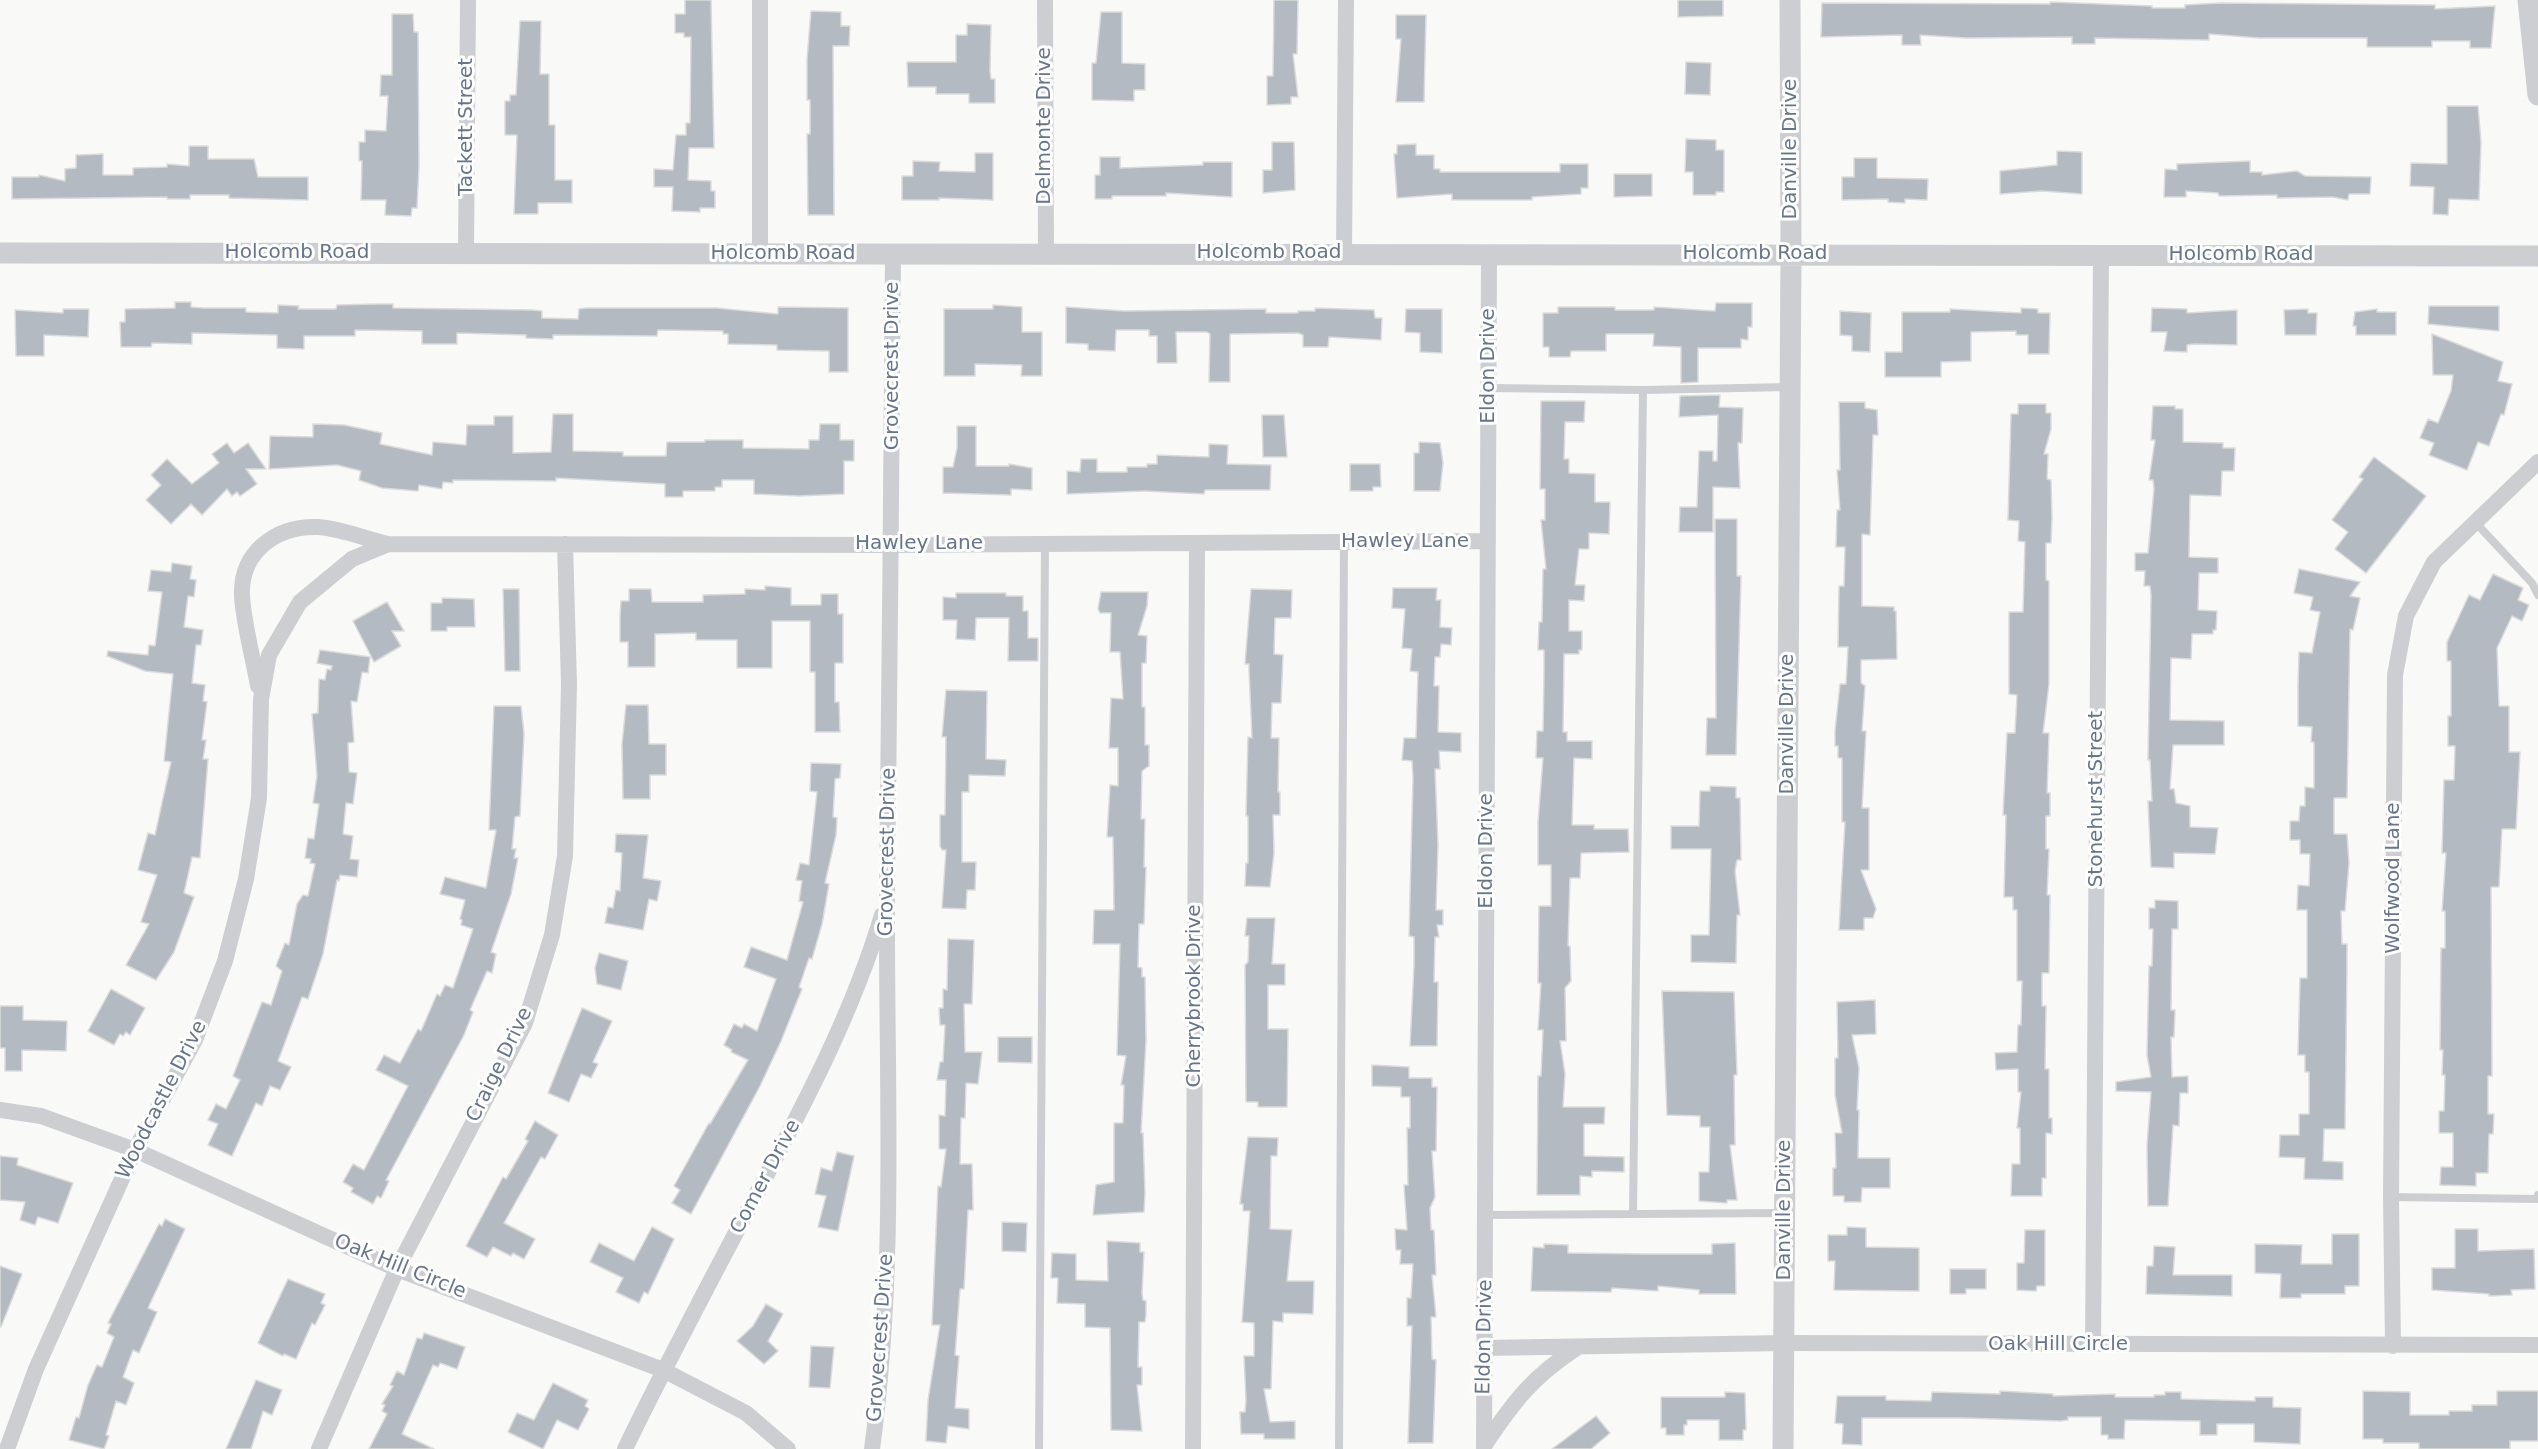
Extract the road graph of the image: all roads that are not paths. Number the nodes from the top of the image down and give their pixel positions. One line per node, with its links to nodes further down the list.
1 (468, 0): 10 (street, Tackett Street)
2 (760, 0): 13 (street)
3 (1045, 0): 11 (street, Delmonte Drive)
4 (1346, 0): 12 (street)
5 (1790, 0): 16 (street, Danville Drive)
6 (2528, 0): 7 (street)
7 (2534, 23): 8 (street)
8 (2538, 95)
9 (0, 253): 10 (street, Holcomb Road)
10 (466, 253): 13 (street, Holcomb Road)
11 (1046, 253): 12 (street, Holcomb Road); 14 (street, Holcomb Road)
12 (1344, 253): 15 (street, Holcomb Road)
13 (760, 254): 14 (street, Holcomb Road)
14 (893, 254): 30 (street, Grovecrest Drive)
15 (1490, 254): 16 (street, Holcomb Road); 20 (street, Eldon Drive)
16 (1791, 254): 17 (street, Holcomb Road); 19 (street, Danville Drive)
17 (2101, 254): 18 (street, Holcomb Road); 44 (street, Stonehurst Street)
18 (2538, 256)
19 (1790, 387): 21 (lane); 40 (street, Danville Drive)
20 (1490, 388): 21 (lane); 24 (street, Eldon Drive)
21 (1643, 390): 39 (lane)
22 (2538, 462): 23 (street, Wolfwood Lane)
23 (2475, 522): 32 (lane); 38 (street, Wolfwood Lane)
24 (1488, 541): 25 (street, Hawley Lane); 41 (street, Eldon Drive)
25 (1344, 542): 26 (street, Hawley Lane); 58 (lane)
26 (1197, 543): 29 (street, Hawley Lane); 57 (street, Cherrybrook Drive)
27 (388, 544): 28 (street, Hawley Lane); 31 (street, Hawley Lane); 33 (street, Woodcastle Drive)
28 (566, 544): 30 (street, Hawley Lane); 42 (street, Craige Drive)
29 (1045, 544): 30 (street, Hawley Lane); 56 (lane)
30 (892, 545): 34 (street, Grovecrest Drive)
31 (352, 559): 33 (street, Woodcastle Drive)
32 (2538, 594)
33 (261, 699): 36 (street, Woodcastle Drive)
34 (887, 897): 49 (street, Comer Drive); 55 (street, Grovecrest Drive)
35 (0, 1110): 36 (street, Oak Hill Circle)
36 (135, 1150): 42 (street, Oak Hill Circle); 51 (street, Woodcastle Drive)
37 (2538, 1195): 38 (lane)
38 (2391, 1197): 47 (street, Wolfwood Lane)
39 (1633, 1213): 40 (lane); 41 (lane)
40 (1785, 1213): 43 (street, Danville Drive)
41 (1486, 1215): 48 (street, Eldon Drive)
42 (397, 1269): 49 (street, Oak Hill Circle); 52 (street, Craige Drive)
43 (1784, 1343): 44 (street, Oak Hill Circle); 46 (street, Oak Hill Circle); 59 (street, Danville Drive)
44 (2093, 1345): 47 (street, Oak Hill Circle)
45 (2538, 1345): 47 (street, Oak Hill Circle)
46 (1578, 1346): 48 (street, Oak Hill Circle); 50 (street)
47 (2393, 1346)
48 (1485, 1348): 50 (street, Eldon Drive)
49 (663, 1370): 53 (street, Comer Drive); 54 (street, Oak Hill Circle)
50 (1484, 1447)
51 (8, 1449)
52 (319, 1449)
53 (625, 1449)
54 (788, 1449)
55 (872, 1449)
56 (1039, 1449)
57 (1193, 1449)
58 (1339, 1449)
59 (1783, 1449)

